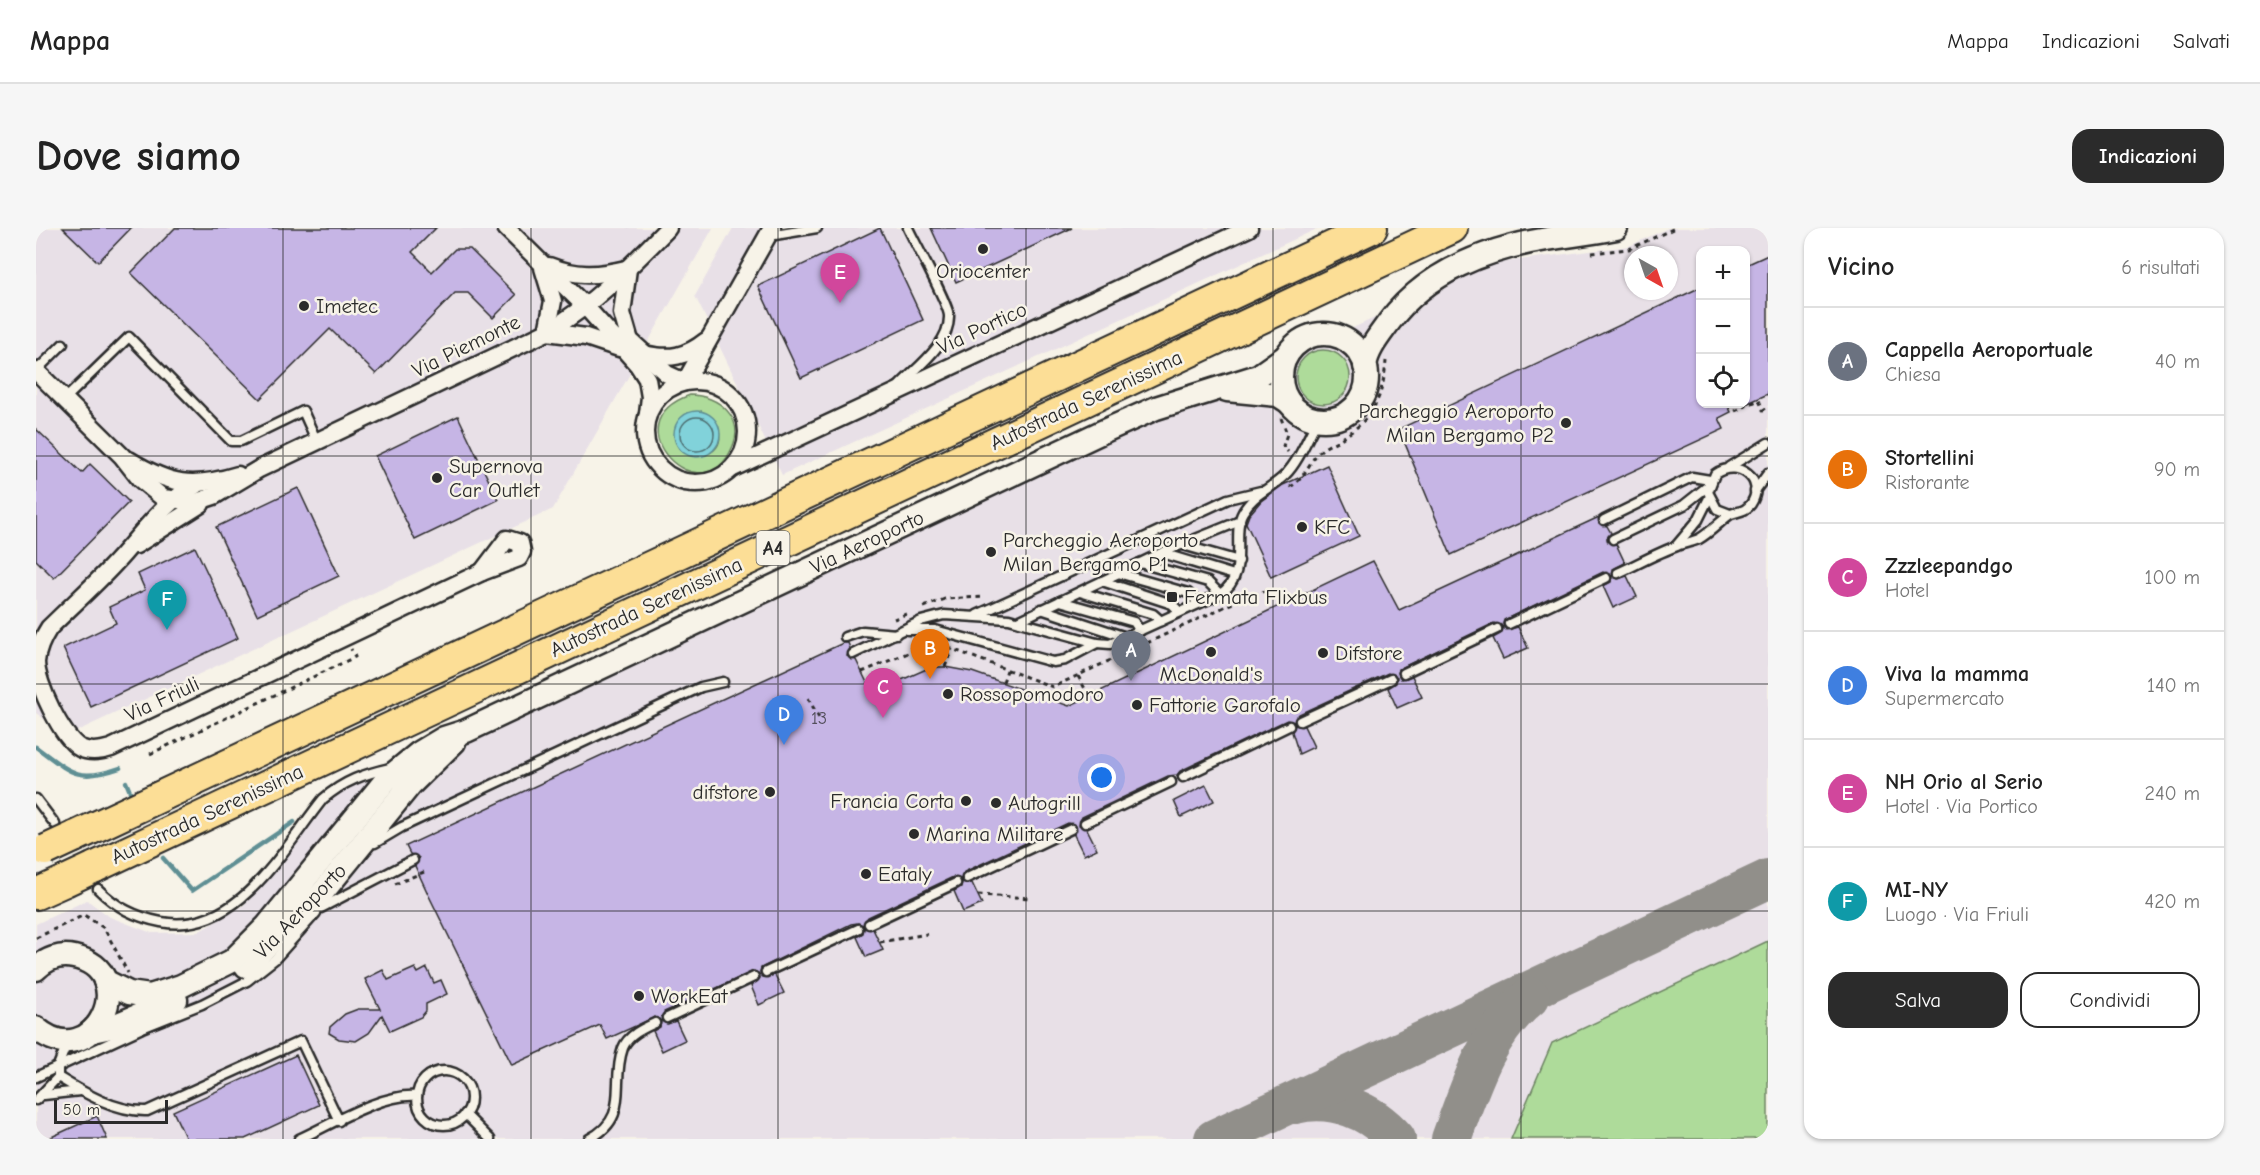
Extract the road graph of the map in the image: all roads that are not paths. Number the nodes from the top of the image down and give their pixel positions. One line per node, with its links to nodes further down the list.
1 (506, 228): 10 (street)
2 (668, 228): 11 (street, Via Piemonte)
3 (817, 228): 9 (lane)
4 (908, 228): 25 (lane)
5 (1249, 228): 25 (street, Via Portico)
6 (1372, 228): 90 (highway, Autostrada Serenissima / A4)
7 (1452, 228): 92 (highway, Autostrada Serenissima / A4)
8 (1616, 228): 13 (main road)
9 (770, 232): 16 (street)
10 (540, 262): 11 (street); 12 (street); 14 (street)
11 (628, 268): 12 (street, Via Piemonte); 18 (street)
12 (586, 307): 14 (street, Via Piemonte); 18 (street)
13 (1400, 308): 15 (main road); 21 (main road)
14 (547, 332): 18 (street); 30 (street, Via Piemonte)
15 (1335, 335): 20 (main road); 21 (main road)
16 (710, 338): 19 (street); 23 (street)
17 (63, 344): 22 (lane)
18 (626, 345): 19 (street); 28 (street)
19 (643, 354): 23 (street)
20 (1285, 357): 24 (main road, Via Aeroporto); 27 (main road)
21 (1365, 366): 29 (main road)
22 (36, 371): 26 (street, Via Piemonte)
23 (685, 382): 28 (street); 34 (street)
24 (1207, 391): 27 (main road, Via Aeroporto); 83 (main road, Via Aeroporto)
25 (887, 397): 34 (street, Via Portico)
26 (65, 399): 30 (lane); 32 (street, Via Piemonte)
27 (1289, 402): 29 (main road)
28 (648, 414): 34 (street)
29 (1318, 419): 39 (lane)
30 (317, 442): 35 (street, Via Piemonte)
31 (1768, 443): 33 (lane)
32 (122, 456): 38 (street, Via Piemonte); 43 (street, Via Piemonte)
33 (1729, 467): 37 (lane); 40 (lane)
34 (733, 468)
35 (259, 469): 38 (street, Via Piemonte); 41 (street, Via Piemonte)
36 (1768, 473): 40 (lane)
37 (1709, 483): 42 (lane); 46 (lane); 47 (lane)
38 (196, 485): 43 (street, Via Friuli)
39 (1261, 491): 45 (lane); 66 (lane)
40 (1755, 491): 44 (lane)
41 (214, 496): 43 (street, Via Piemonte); 50 (street, Via Friuli)
42 (1709, 498): 44 (lane); 49 (lane)
43 (172, 501): 50 (street, Via Friuli)
44 (1730, 514): 49 (lane)
45 (1240, 520): 48 (lane); 52 (lane)
46 (1604, 520)
47 (1613, 539)
48 (1183, 545): 51 (lane); 52 (lane)
49 (1676, 546): 56 (lane)
50 (126, 552): 54 (street, Via Friuli)
51 (1161, 553): 53 (lane); 57 (lane)
52 (1239, 561): 57 (lane)
53 (1140, 563): 55 (lane); 61 (lane)
54 (483, 572)
55 (1117, 573): 59 (lane); 63 (lane)
56 (1618, 573)
57 (1234, 575): 61 (lane)
58 (1606, 578): 69 (lane)
59 (1102, 581): 60 (lane); 65 (lane)
60 (1080, 592): 62 (lane); 68 (lane)
61 (1220, 594): 63 (lane)
62 (1060, 601): 64 (lane); 72 (lane)
63 (1200, 603): 65 (lane)
64 (1041, 609): 67 (lane); 75 (lane)
65 (1180, 612): 68 (lane)
66 (977, 615): 67 (lane); 71 (lane)
67 (1018, 621): 76 (lane)
68 (1161, 621): 72 (lane)
69 (1509, 624)
70 (1497, 629): 78 (lane)
71 (907, 630): 73 (lane); 76 (lane)
72 (1140, 631): 75 (lane)
73 (896, 634): 74 (lane); 77 (lane)
74 (845, 637)
75 (1126, 637): 76 (lane)
76 (1097, 644)
77 (853, 654)
78 (1404, 673)
79 (1391, 679): 81 (lane)
80 (723, 682): 96 (lane)
81 (1300, 721)
82 (1290, 726): 85 (lane)
83 (466, 731): 84 (main road, Via Aeroporto); 106 (main road, Via Aeroporto)
84 (391, 770): 92 (lane); 102 (main road, Via Aeroporto)
85 (1183, 777)
86 (1171, 782): 88 (lane)
87 (36, 799): 90 (lane)
88 (1084, 823)
89 (1071, 829): 93 (lane)
90 (53, 842)
91 (413, 860): 96 (lane)
92 (95, 878): 95 (highway, Autostrada Serenissima / A4, bridge)
93 (967, 878)
94 (956, 883): 97 (lane)
95 (36, 894)
96 (321, 908): 108 (lane)
97 (869, 924)
98 (858, 929): 100 (lane)
99 (45, 960): 102 (main road)
100 (766, 972)
101 (754, 977): 103 (lane)
102 (105, 981): 106 (main road)
103 (667, 1018)
104 (655, 1023): 118 (lane)
105 (36, 1028): 107 (main road)
106 (92, 1031): 107 (main road, Via Aeroporto)
107 (69, 1040): 108 (lane)
108 (58, 1066): 109 (lane); 110 (lane)
109 (36, 1077)
110 (58, 1077): 111 (lane); 113 (lane)
111 (80, 1091): 113 (lane); 115 (lane)
112 (417, 1095): 114 (lane); 114 (lane); 115 (lane)
113 (40, 1097)
114 (465, 1114): 117 (lane)
115 (339, 1121): 116 (lane)
116 (299, 1139)
117 (490, 1139)
118 (589, 1139)

